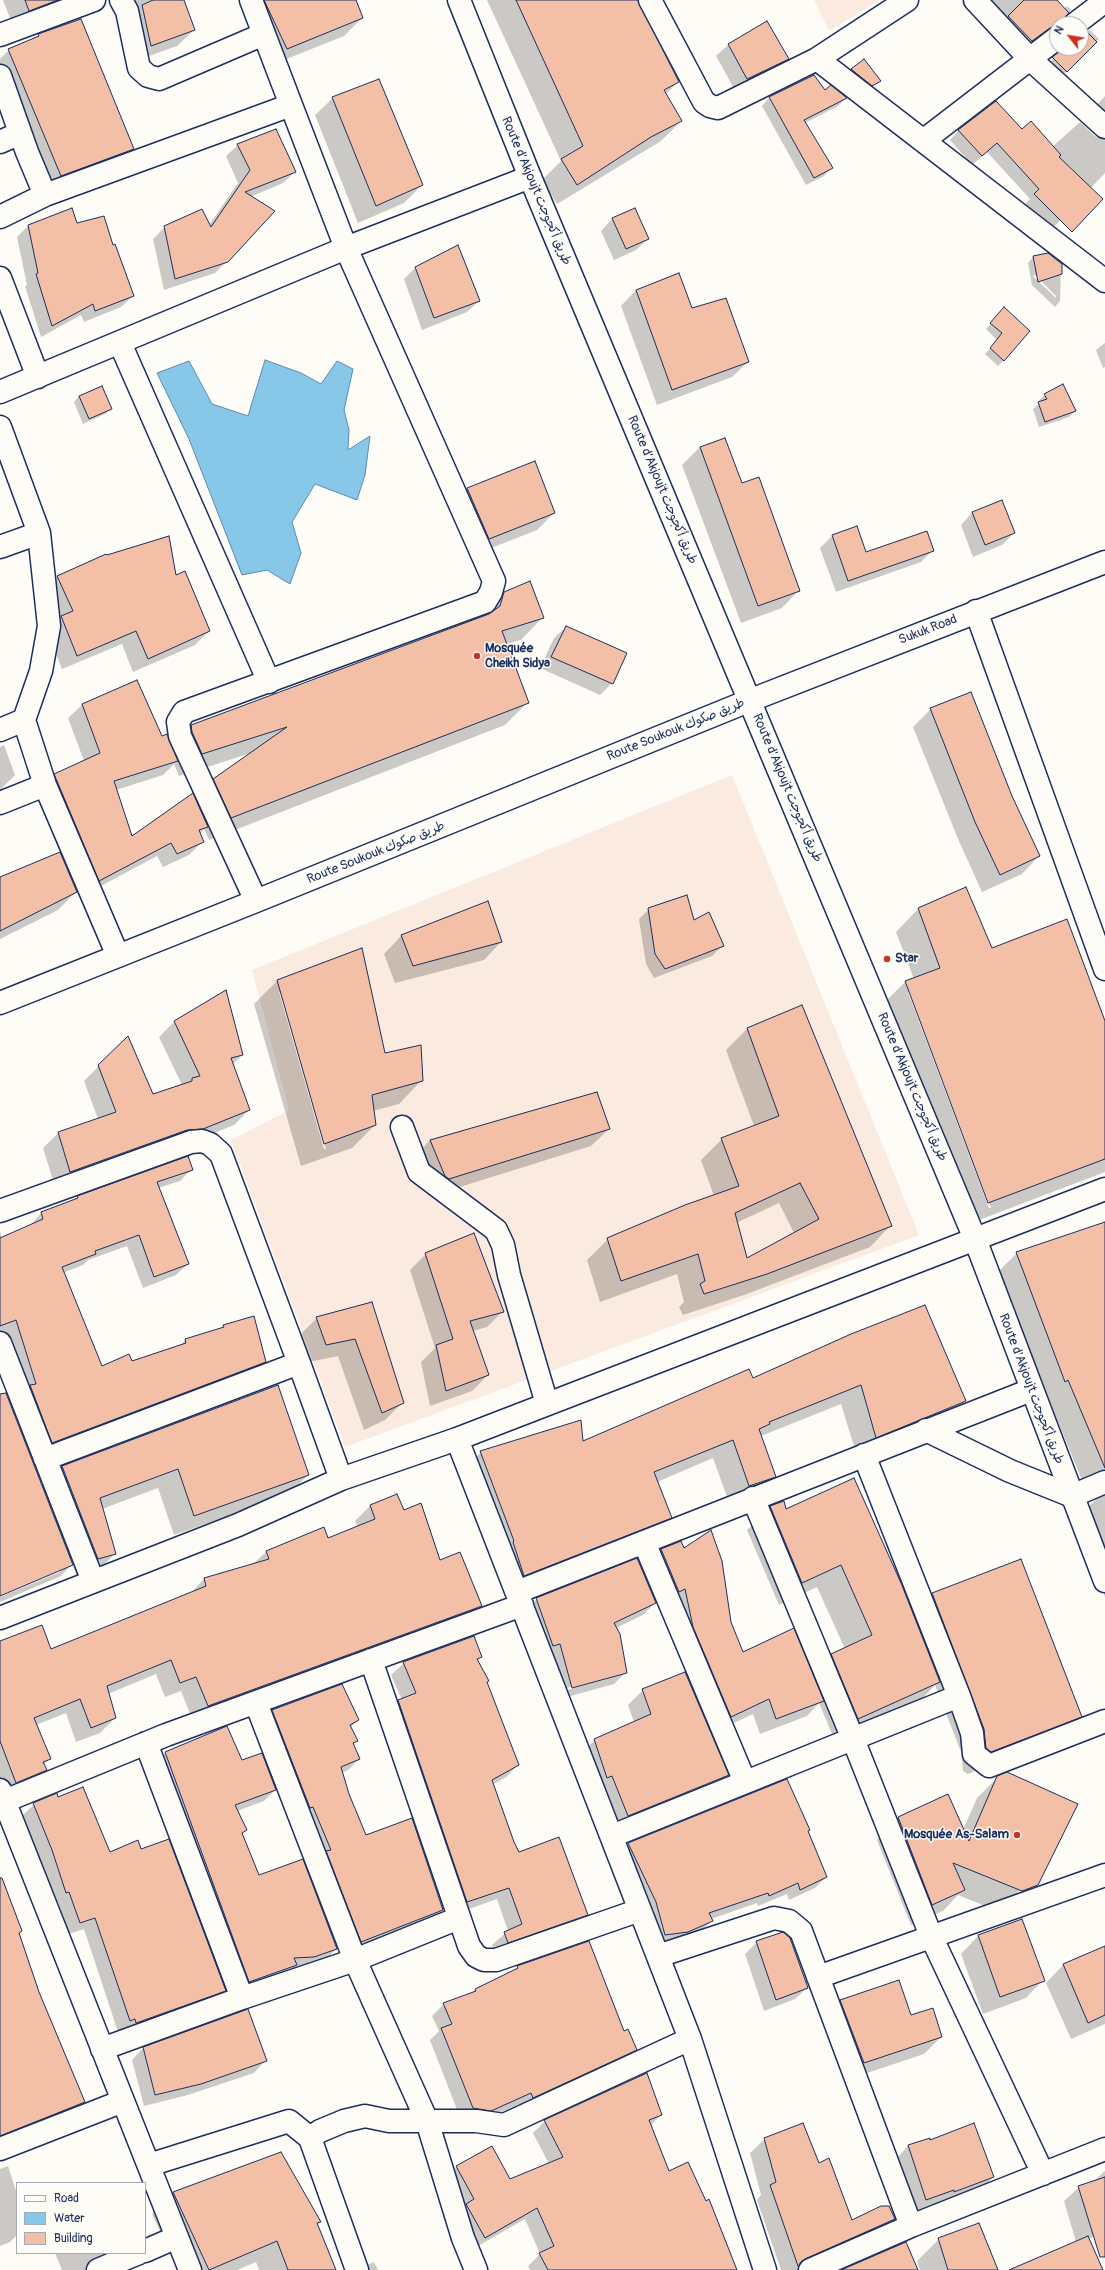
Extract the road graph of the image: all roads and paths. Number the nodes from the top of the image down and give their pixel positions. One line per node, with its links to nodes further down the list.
1 (94, 0): 11 (main road)
2 (121, 0): 10 (main road)
3 (251, 0): 10 (main road)
4 (459, 0): 21 (main road, Route d'Akjoujt طريق أكجوجت)
5 (650, 0): 13 (main road)
6 (907, 0): 13 (main road)
7 (975, 0): 14 (main road)
8 (1105, 1): 9 (main road)
9 (1085, 16)
10 (264, 34): 16 (main road)
11 (0, 35)
12 (1049, 45): 14 (main road)
13 (817, 59): 19 (main road)
14 (1030, 60): 17 (main road); 19 (main road)
15 (0, 76): 18 (main road)
16 (291, 106): 22 (main road); 24 (main road)
17 (1105, 127)
18 (20, 133): 20 (main road); 22 (main road)
19 (923, 141): 26 (main road)
20 (0, 142)
21 (530, 177): 24 (main road); 36 (main road, Route d'Akjoujt طريق أكجوجت)
22 (45, 195): 23 (main road)
23 (0, 217)
24 (346, 248): 27 (main road); 35 (main road)
25 (0, 278): 28 (main road)
26 (1105, 281)
27 (120, 343): 28 (main road); 35 (main road)
28 (38, 376): 29 (main road)
29 (0, 392)
30 (0, 427): 31 (main road)
31 (39, 533): 32 (main road); 37 (main road)
32 (0, 547)
33 (1105, 562): 34 (main road, Sukuk Road)
34 (976, 611): 36 (main road, Sukuk Road); 43 (main road)
35 (268, 682): 41 (main road)
36 (751, 700): 41 (main road, Route Soukouk طريق صكوك); 48 (main road, Route d'Akjoujt طريق أكجوجت)
37 (24, 720): 38 (main road); 39 (main road)
38 (0, 730)
39 (45, 785): 40 (main road); 42 (main road)
40 (0, 804)
41 (256, 901): 42 (main road, Route Soukouk طريق صكوك)
42 (118, 956): 44 (main road, Route Soukouk طريق صكوك)
43 (1105, 969)
44 (0, 1003)
45 (402, 1127): 52 (main road)
46 (1105, 1189): 48 (main road)
47 (0, 1211): 50 (main road)
48 (975, 1239): 51 (main road, Route d'Akjoujt طريق أكجوجت); 52 (main road)
49 (0, 1343): 56 (main road)
50 (299, 1363): 56 (main road); 57 (main road)
51 (1031, 1390): 53 (main road); 59 (main road, Route d'Akjoujt طريق أكجوجت)
52 (547, 1404): 54 (main road)
53 (926, 1430): 55 (main road); 59 (main road)
54 (457, 1439): 57 (main road); 64 (main road)
55 (864, 1455): 60 (main road); 67 (main road)
56 (45, 1459): 62 (main road)
57 (341, 1480): 62 (main road)
58 (1105, 1482): 59 (main road)
59 (1072, 1496): 63 (main road, Route d'Akjoujt طريق أكجوجت)
60 (753, 1498): 61 (main road); 70 (main road)
61 (644, 1542): 64 (main road); 72 (main road)
62 (93, 1581): 65 (main road)
63 (1105, 1581)
64 (519, 1599): 66 (main road); 74 (main road)
65 (0, 1618)
66 (371, 1660): 68 (main road); 77 (main road)
67 (959, 1696): 69 (main road); 70 (main road)
68 (256, 1702): 71 (main road); 80 (main road)
69 (1105, 1722)
70 (853, 1739): 72 (main road); 78 (main road)
71 (146, 1743): 73 (main road); 82 (main road)
72 (745, 1782): 74 (main road)
73 (2, 1798): 84 (main road)
74 (612, 1836): 76 (main road)
75 (1105, 1875): 78 (main road)
76 (640, 1910): 77 (main road); 79 (main road)
77 (459, 1918): 80 (main road)
78 (932, 1936): 81 (main road); 91 (main road)
79 (658, 1956): 81 (main road); 83 (main road)
80 (355, 1960): 82 (main road); 86 (main road)
81 (818, 1977): 92 (main road)
82 (242, 1998): 84 (main road)
83 (690, 2039): 86 (main road); 100 (main road)
84 (102, 2049): 85 (main road)
85 (123, 2101): 89 (main road); 90 (main road)
86 (427, 2121): 87 (main road); 99 (main road)
87 (310, 2138): 90 (main road); 98 (main road)
88 (1105, 2149): 91 (main road)
89 (0, 2150)
90 (148, 2165): 93 (main road)
91 (1043, 2174): 92 (main road)
92 (911, 2226): 101 (main road)
93 (177, 2237): 94 (main road); 97 (main road)
94 (146, 2250)
95 (137, 2254): 96 (main road)
96 (98, 2270)
97 (190, 2270)
98 (357, 2270)
99 (476, 2270)
100 (765, 2270)
101 (810, 2270)

